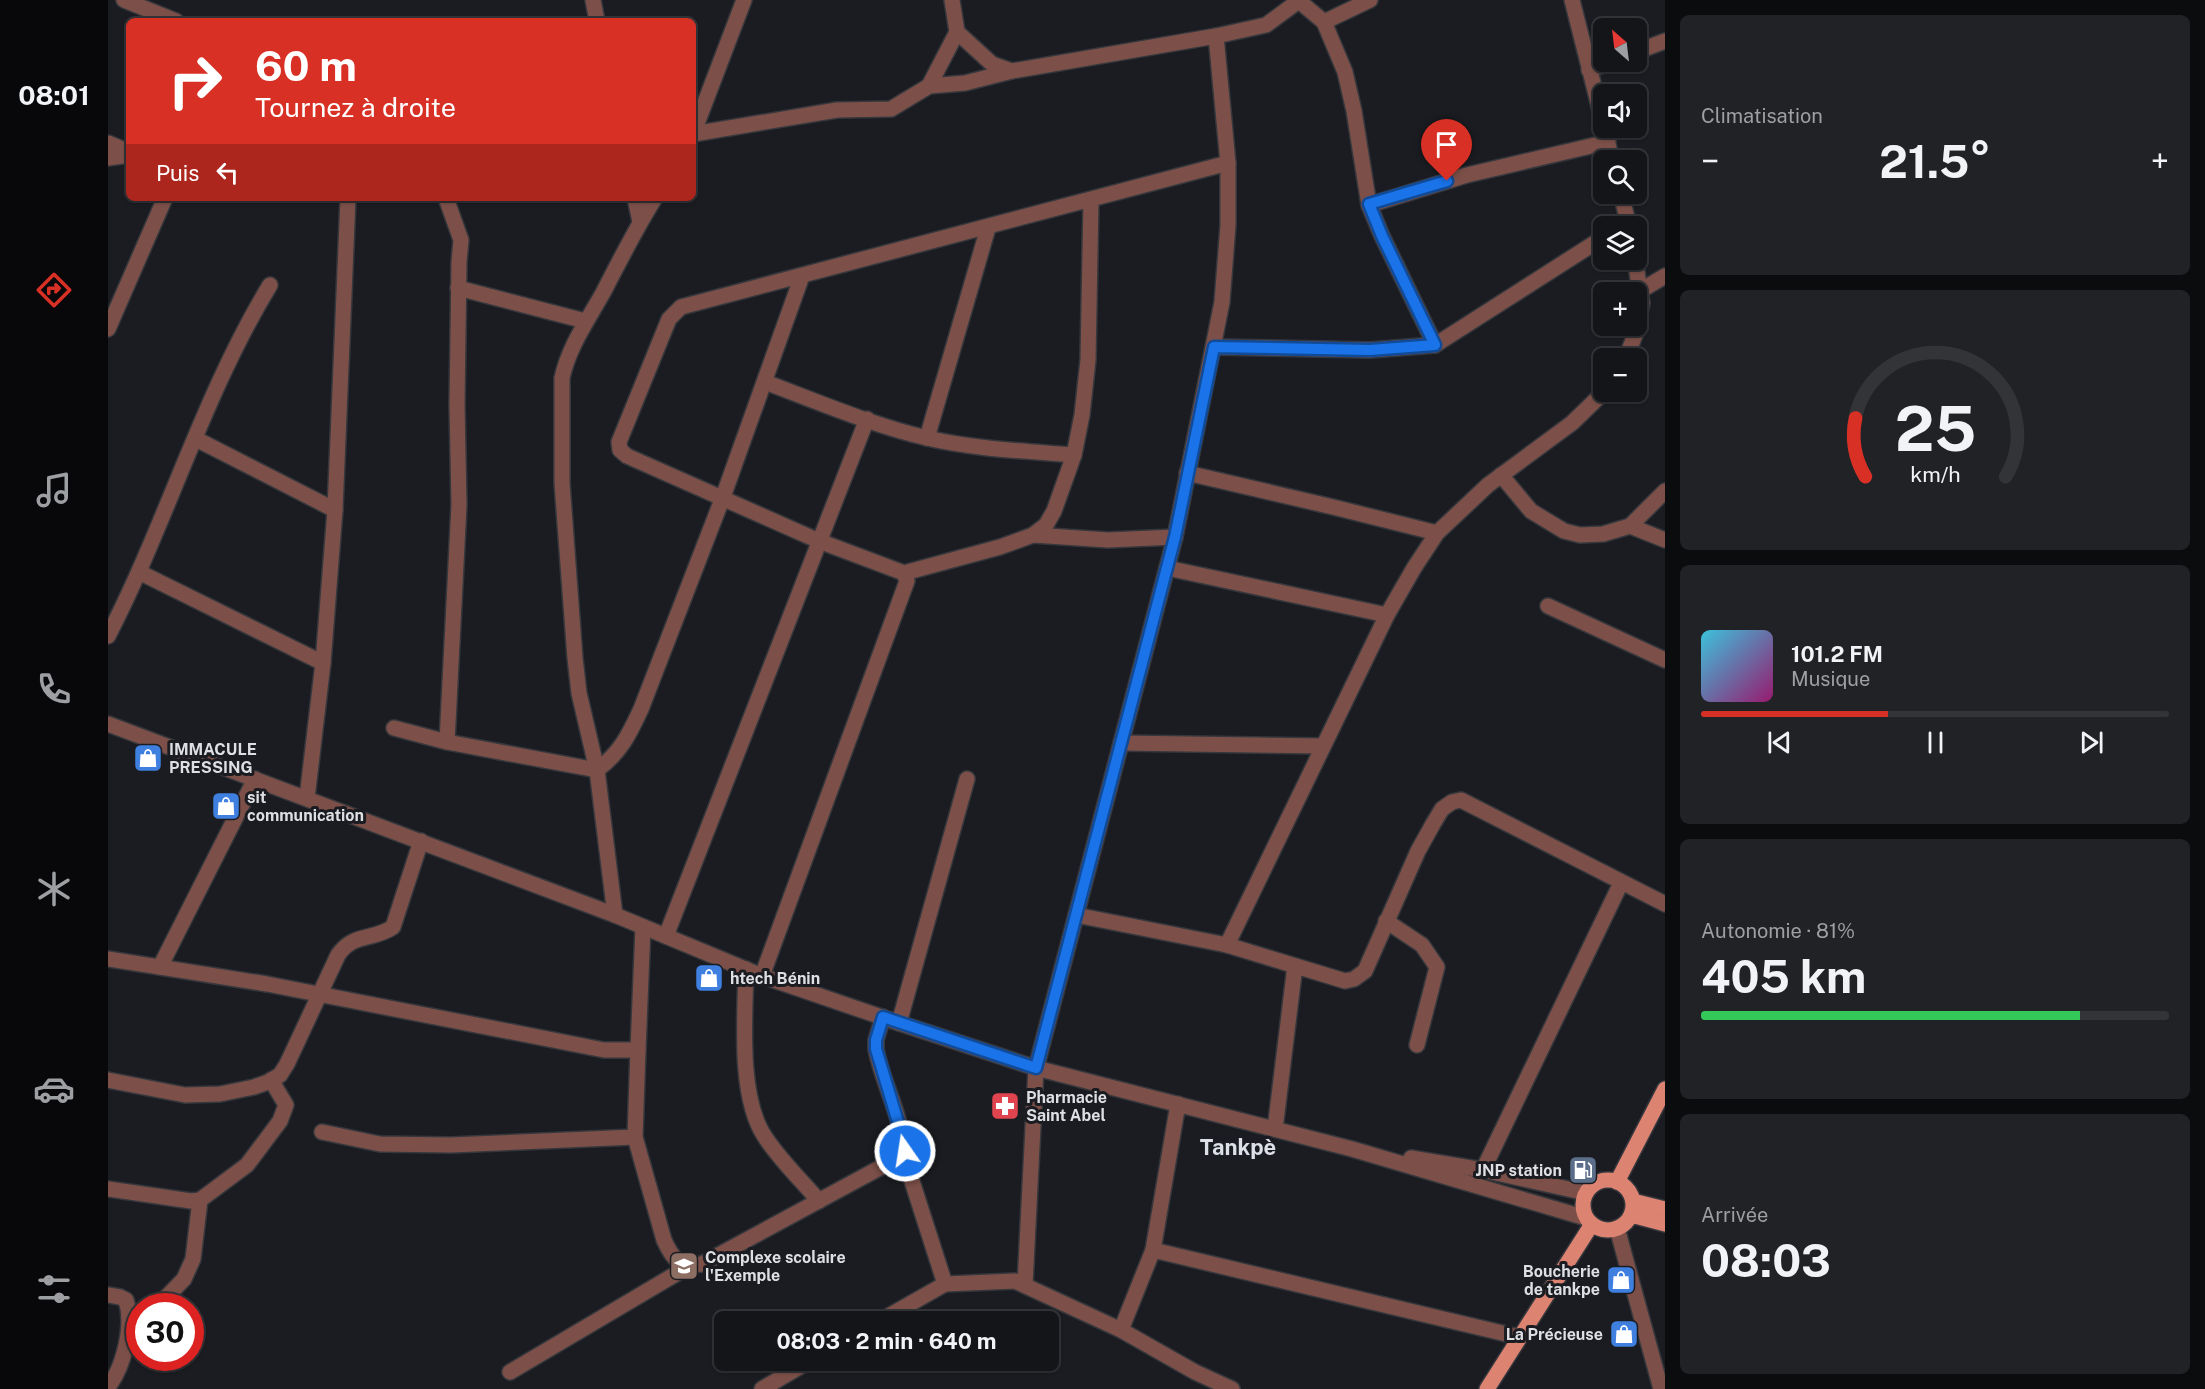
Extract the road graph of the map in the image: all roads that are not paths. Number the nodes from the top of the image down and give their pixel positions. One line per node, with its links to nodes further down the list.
1 (124, 0): 8 (street)
2 (593, 0): 9 (street)
3 (744, 0): 20 (street)
4 (952, 0): 11 (street)
5 (1370, 0): 10 (street)
6 (1572, 0): 16 (street)
7 (1300, 1): 10 (street); 12 (street)
8 (169, 18)
9 (596, 18)
10 (1324, 22): 34 (street)
11 (957, 32): 17 (street); 18 (street)
12 (1216, 36): 17 (street); 27 (street)
13 (1665, 41): 14 (street)
14 (1647, 48)
15 (1593, 69): 16 (street)
16 (1589, 70): 19 (street)
17 (1012, 72): 18 (street)
18 (929, 86): 21 (street)
19 (1593, 86)
20 (696, 126)
21 (696, 134)
22 (1593, 136): 34 (street)
23 (108, 143): 24 (street)
24 (126, 152)
25 (126, 154): 26 (street)
26 (108, 158)
27 (1228, 163): 28 (street); 46 (street)
28 (1091, 200): 36 (street); 52 (street)
29 (164, 201): 44 (street)
30 (348, 201): 57 (street)
31 (447, 201): 42 (street)
32 (636, 201): 35 (street)
33 (653, 201): 35 (street)
34 (1369, 204): 45 (street)
35 (640, 222): 43 (street)
36 (988, 228): 38 (street); 50 (street)
37 (1593, 244): 45 (street)
38 (802, 276): 47 (street); 56 (street)
39 (1665, 276): 41 (street)
40 (270, 285): 51 (street)
41 (1647, 287)
42 (458, 288): 43 (street); 74 (street)
43 (585, 321): 77 (street)
44 (108, 330)
45 (1435, 345): 46 (street)
46 (1214, 347): 53 (street)
47 (765, 382): 49 (street); 56 (street)
48 (1594, 402): 54 (street)
49 (867, 419): 50 (street); 63 (street)
50 (927, 438): 52 (street)
51 (196, 439): 57 (street); 65 (street)
52 (1074, 455): 60 (street)
53 (1187, 473): 59 (street); 61 (street)
54 (1501, 475): 58 (street); 59 (street)
55 (1665, 491): 58 (street)
56 (723, 497): 63 (street); 77 (street)
57 (335, 510): 71 (street)
58 (1630, 526): 62 (street)
59 (1437, 533): 68 (street)
60 (1033, 535): 61 (street); 66 (street)
61 (1175, 537): 64 (street)
62 (1665, 540)
63 (819, 541): 66 (street); 88 (street)
64 (1167, 568): 68 (street); 75 (street)
65 (139, 572): 69 (street); 71 (street)
66 (904, 573): 94 (street)
67 (1548, 606): 70 (street)
68 (1387, 615): 76 (street)
69 (108, 636)
70 (1665, 660)
71 (323, 663): 80 (street)
72 (108, 724): 78 (street)
73 (394, 728): 74 (street)
74 (447, 742): 77 (street)
75 (1121, 743): 76 (street); 85 (street)
76 (1323, 746): 89 (street)
77 (597, 770): 84 (street)
78 (255, 779): 80 (street); 92 (street)
79 (967, 779): 97 (street)
80 (307, 798): 81 (street)
81 (421, 841): 84 (street); 95 (street)
82 (1621, 883): 83 (street); 86 (street); 110 (street)
83 (1665, 904)
84 (615, 915): 87 (street)
85 (1076, 915): 89 (street); 100 (street)
86 (1386, 921): 91 (street); 98 (street)
87 (643, 927): 88 (street); 99 (street)
88 (666, 936): 93 (street)
89 (1227, 945): 91 (street)
90 (108, 959): 92 (street)
91 (1295, 966): 105 (street)
92 (160, 967): 95 (street)
93 (746, 969): 94 (street); 115 (street)
94 (762, 976): 96 (street)
95 (319, 995): 99 (street); 102 (street)
96 (883, 1017): 97 (street); 109 (street)
97 (899, 1023): 100 (street)
98 (1417, 1046)
99 (638, 1050): 107 (street)
100 (1036, 1068): 104 (street); 124 (street)
101 (108, 1080): 102 (street)
102 (271, 1080): 114 (street)
103 (1665, 1089): 111 (main road)
104 (1178, 1104): 105 (street); 121 (street)
105 (1275, 1129): 108 (street)
106 (322, 1132): 107 (street)
107 (635, 1137): 122 (street)
108 (1352, 1149): 110 (street); 118 (street)
109 (902, 1166): 115 (street); 123 (street)
110 (1483, 1170): 113 (street)
111 (1617, 1182): 113 (main road); 116 (main road)
112 (108, 1189): 114 (street)
113 (1586, 1192): 118 (main road)
114 (200, 1200): 125 (street)
115 (819, 1201): 122 (street)
116 (1632, 1208): 117 (main road); 119 (main road); 120 (main road)
117 (1665, 1209)
118 (1589, 1221): 120 (main road); 130 (main road)
119 (1665, 1224)
120 (1617, 1228): 138 (street)
121 (1153, 1251): 129 (street); 130 (street)
122 (691, 1265): 133 (street)
123 (945, 1284): 124 (street); 128 (street)
124 (1025, 1284): 129 (street)
125 (171, 1293)
126 (108, 1295): 127 (street)
127 (126, 1300)
128 (897, 1311)
129 (1121, 1330): 136 (street)
130 (1519, 1337): 137 (main road)
131 (126, 1345): 134 (street)
132 (792, 1371): 135 (street)
133 (510, 1372)
134 (108, 1387)
135 (762, 1389)
136 (1232, 1389)
137 (1487, 1389)
138 (1661, 1389)

